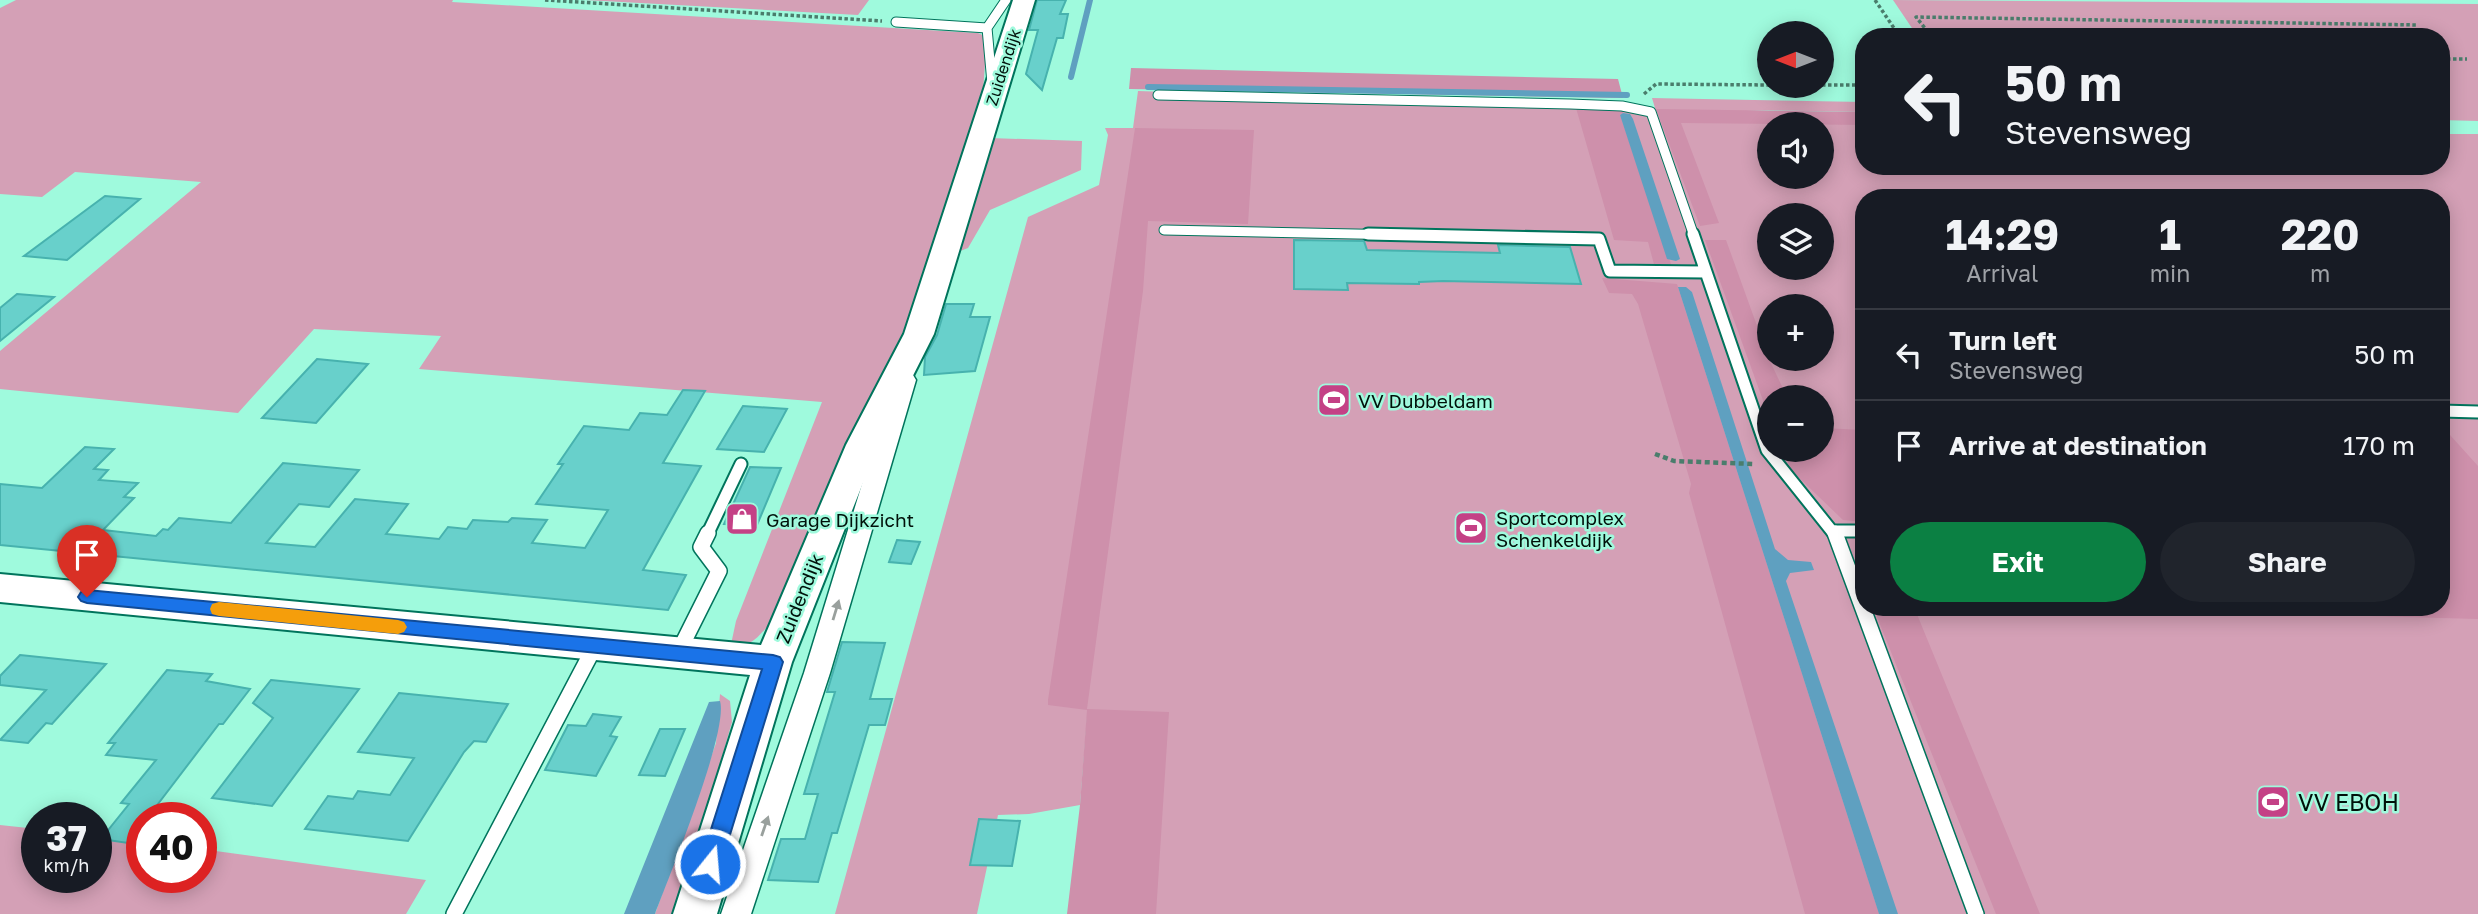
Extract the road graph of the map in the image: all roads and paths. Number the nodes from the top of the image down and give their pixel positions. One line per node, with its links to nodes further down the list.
1 (545, 0): 5 (path)
2 (1006, 0): 7 (lane)
3 (1024, 0): 16 (street, Zuidendijk)
4 (1875, 0): 8 (path)
5 (896, 22): 7 (lane)
6 (2418, 25): 9 (path)
7 (987, 28): 16 (lane)
8 (1894, 28)
9 (1925, 28)
10 (2450, 59): 11 (path)
11 (2467, 59)
12 (1757, 85): 17 (path)
13 (1834, 85): 14 (path)
14 (1855, 85)
15 (1158, 95): 17 (lane)
16 (993, 97): 20 (street, Zuidendijk)
17 (1651, 112): 19 (lane)
18 (1164, 230): 19 (lane)
19 (1705, 272): 26 (lane)
20 (919, 334): 33 (street, Zuidendijk); 36 (street, Zuidendijk, one-way to 20)
21 (2450, 411): 22 (lane)
22 (2478, 412)
23 (1655, 454): 25 (path)
24 (741, 464): 32 (lane)
25 (1757, 464)
26 (1834, 531): 27 (lane); 29 (lane)
27 (1855, 531)
28 (0, 588): 31 (street)
29 (1855, 588)
30 (1866, 616): 37 (lane)
31 (595, 646): 32 (street); 34 (lane)
32 (678, 653): 33 (street)
33 (773, 662): 35 (street, Zuidendijk)
34 (454, 914)
35 (695, 914)
36 (736, 914)
37 (1976, 914)

